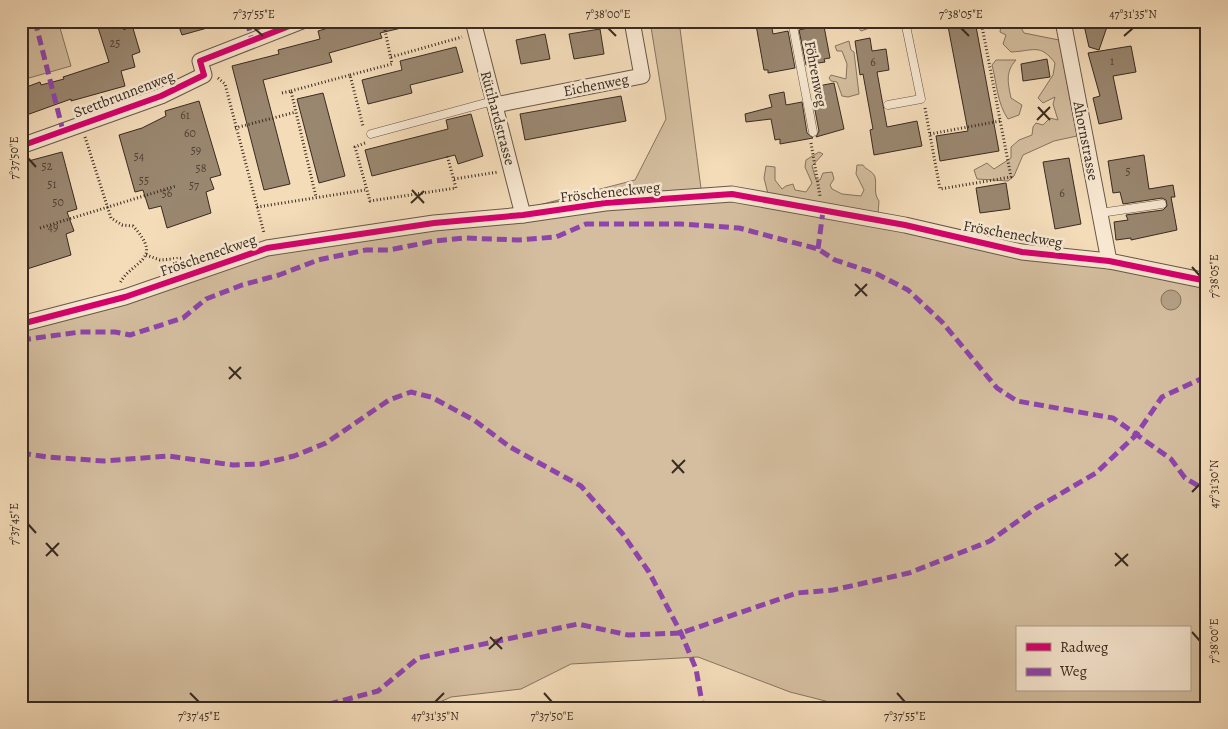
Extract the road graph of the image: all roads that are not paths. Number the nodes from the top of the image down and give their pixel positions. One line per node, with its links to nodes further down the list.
1 (302, 21): 11 (street, Stettbrunnenweg)
2 (632, 21): 7 (street, Eichenweg)
3 (792, 21): 9 (lane, Föhrenweg)
4 (905, 21): 8 (lane)
5 (1062, 21): 13 (street, Ahornstrasse)
6 (474, 28): 7 (street, Rütihardstrasse)
7 (494, 103): 10 (lane); 14 (street, Rütihardstrasse)
8 (888, 105)
9 (813, 132)
10 (371, 134)
11 (21, 146)
12 (1162, 204): 13 (lane)
13 (1100, 213): 15 (street, Ahornstrasse)
14 (523, 215): 15 (street, Fröscheneckweg); 17 (street, Fröscheneckweg)
15 (1109, 261): 16 (street, Fröscheneckweg)
16 (1207, 281)
17 (21, 324)

